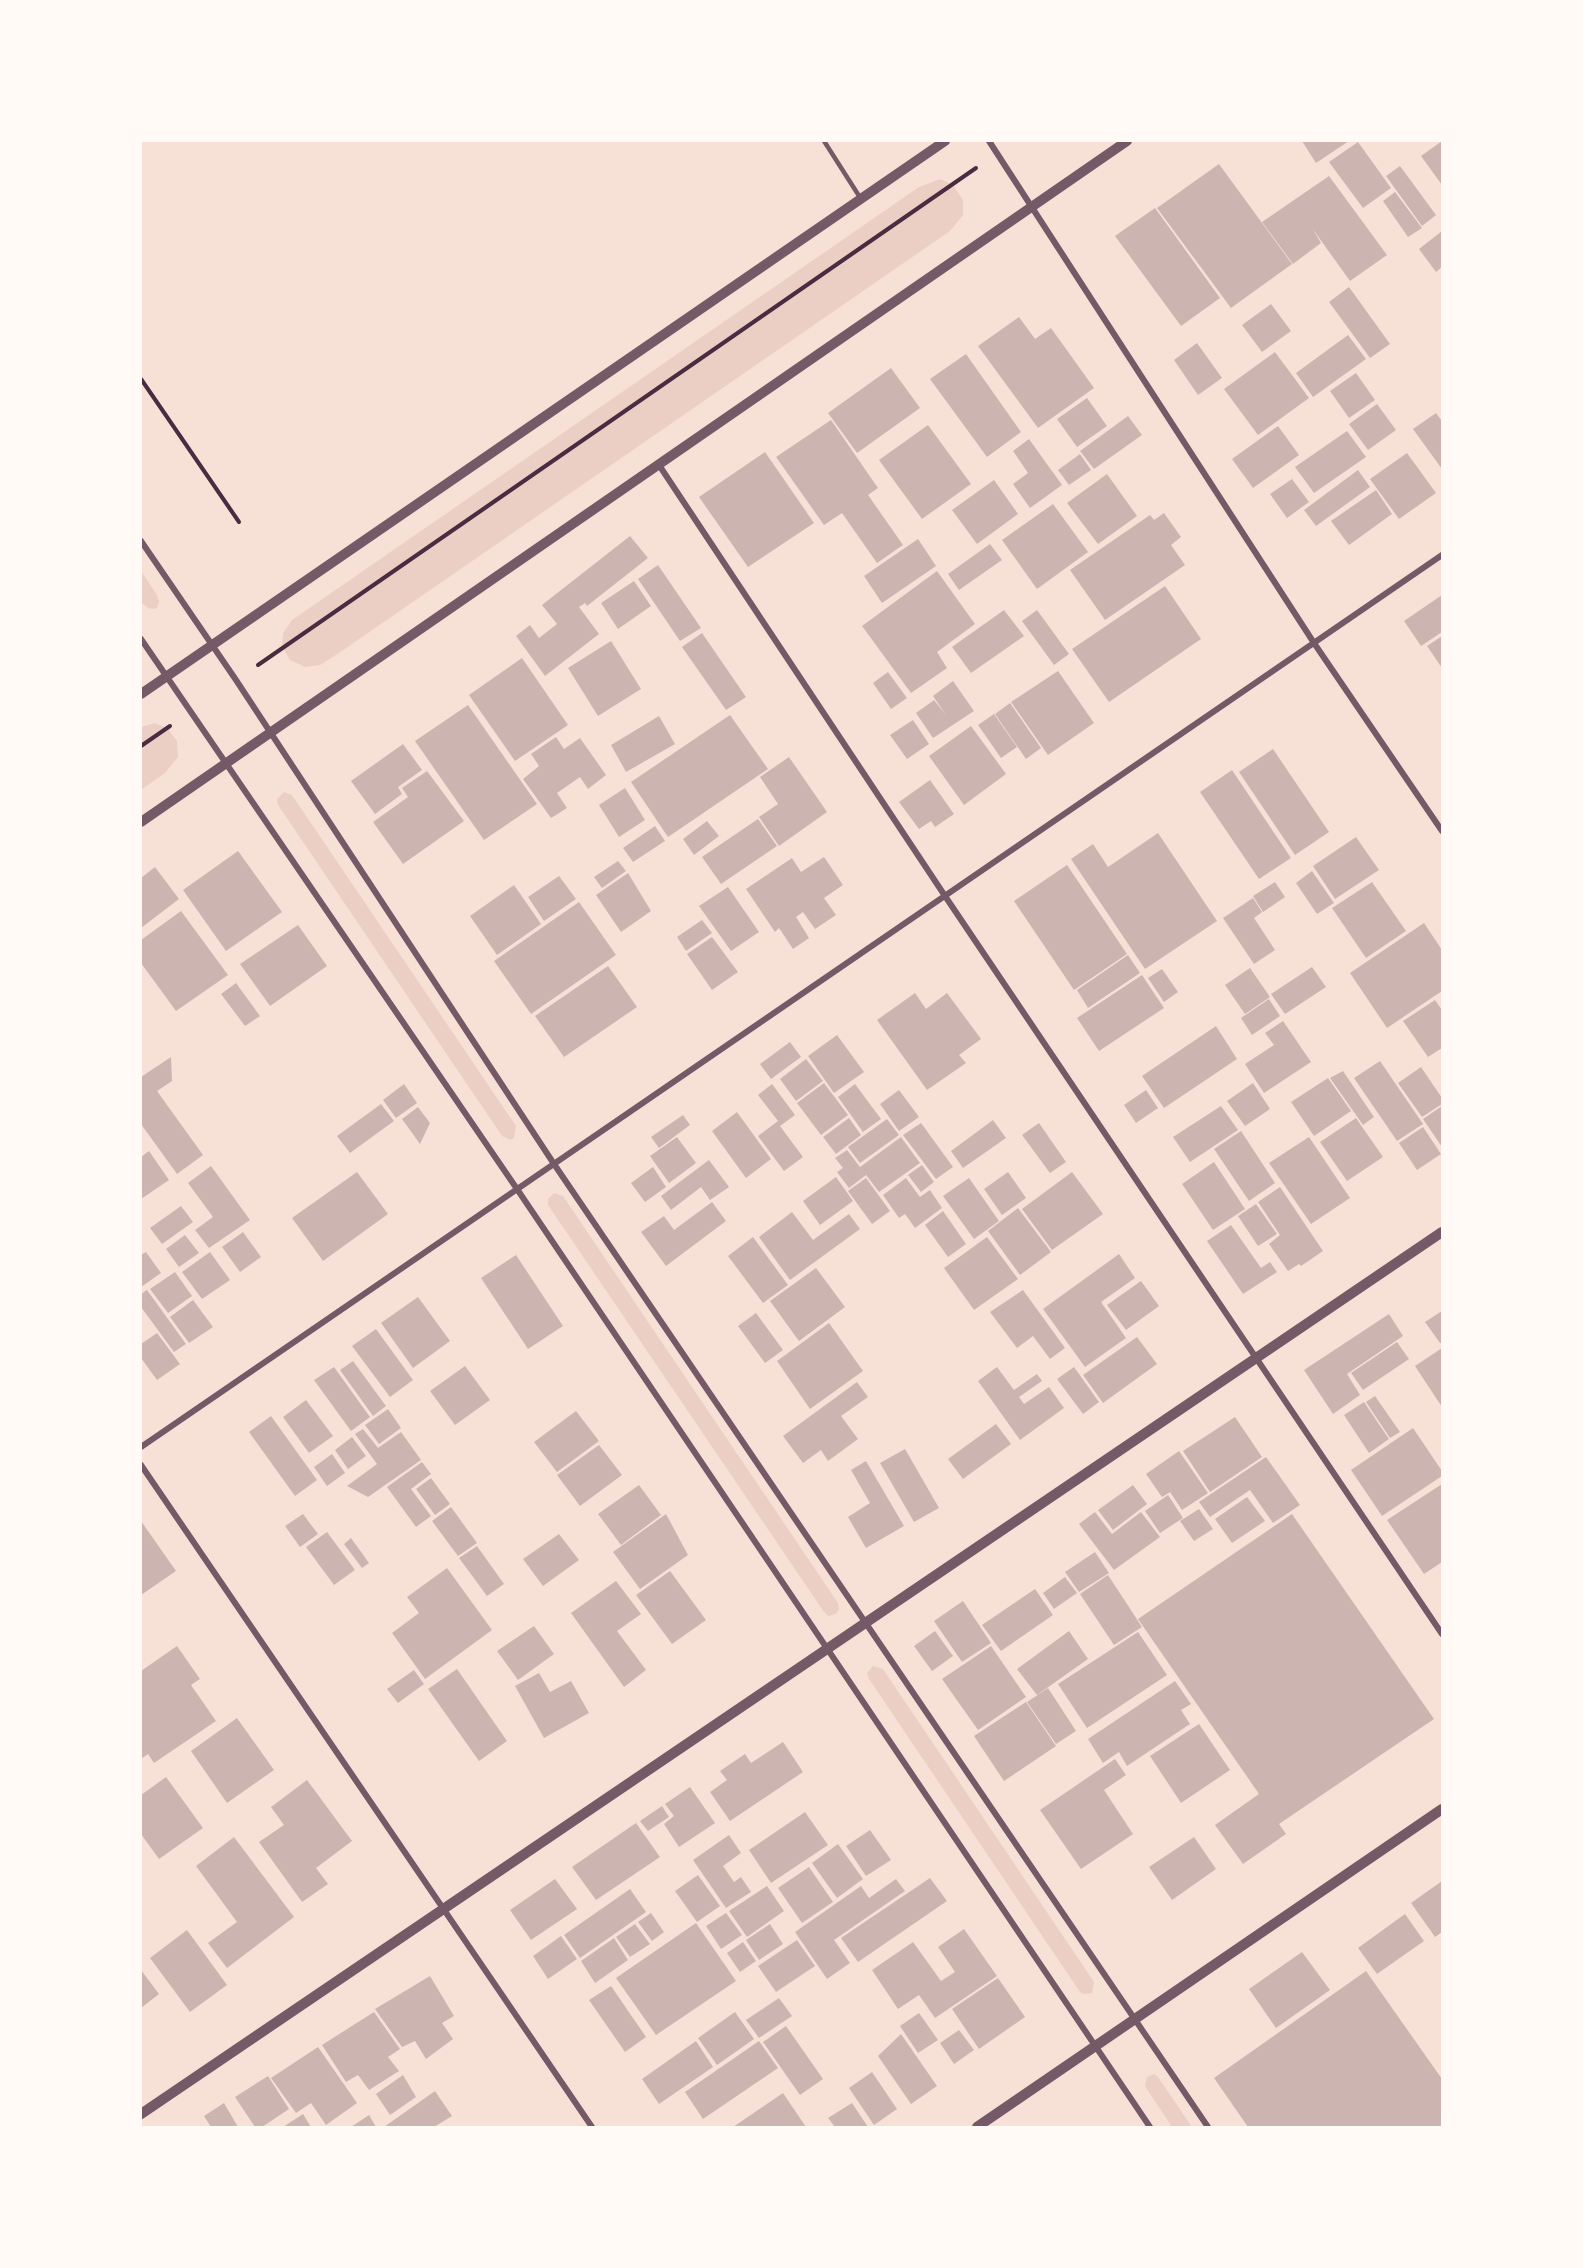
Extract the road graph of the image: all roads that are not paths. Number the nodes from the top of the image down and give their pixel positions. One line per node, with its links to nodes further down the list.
1 (824, 141): 5 (lane)
2 (945, 141): 5 (street)
3 (989, 141): 6 (street)
4 (1127, 141): 6 (street)
5 (861, 199): 12 (street)
6 (1032, 207): 7 (street); 11 (street)
7 (659, 465): 15 (street); 19 (street)
8 (141, 541): 12 (street)
9 (1442, 555): 11 (street)
10 (141, 639): 13 (street)
11 (1314, 643): 18 (street); 19 (street)
12 (212, 645): 13 (street); 15 (street)
13 (166, 676): 14 (street); 16 (street)
14 (141, 694)
15 (270, 732): 16 (street); 20 (street)
16 (226, 764): 17 (street); 21 (street)
17 (141, 822)
18 (1442, 831)
19 (945, 896): 20 (street); 23 (street)
20 (554, 1164): 21 (street); 26 (street)
21 (517, 1190): 24 (street); 28 (street)
22 (1442, 1232): 23 (street)
23 (1256, 1358): 26 (street); 27 (street)
24 (141, 1447)
25 (141, 1465): 30 (street)
26 (866, 1623): 28 (street); 31 (street)
27 (1442, 1634)
28 (827, 1648): 30 (street); 32 (street)
29 (1442, 1809): 31 (street)
30 (444, 1909): 33 (street); 34 (street)
31 (1135, 2019): 32 (street); 37 (street)
32 (1096, 2046): 35 (street); 36 (street)
33 (141, 2114)
34 (592, 2127)
35 (978, 2127)
36 (1150, 2127)
37 (1208, 2127)

